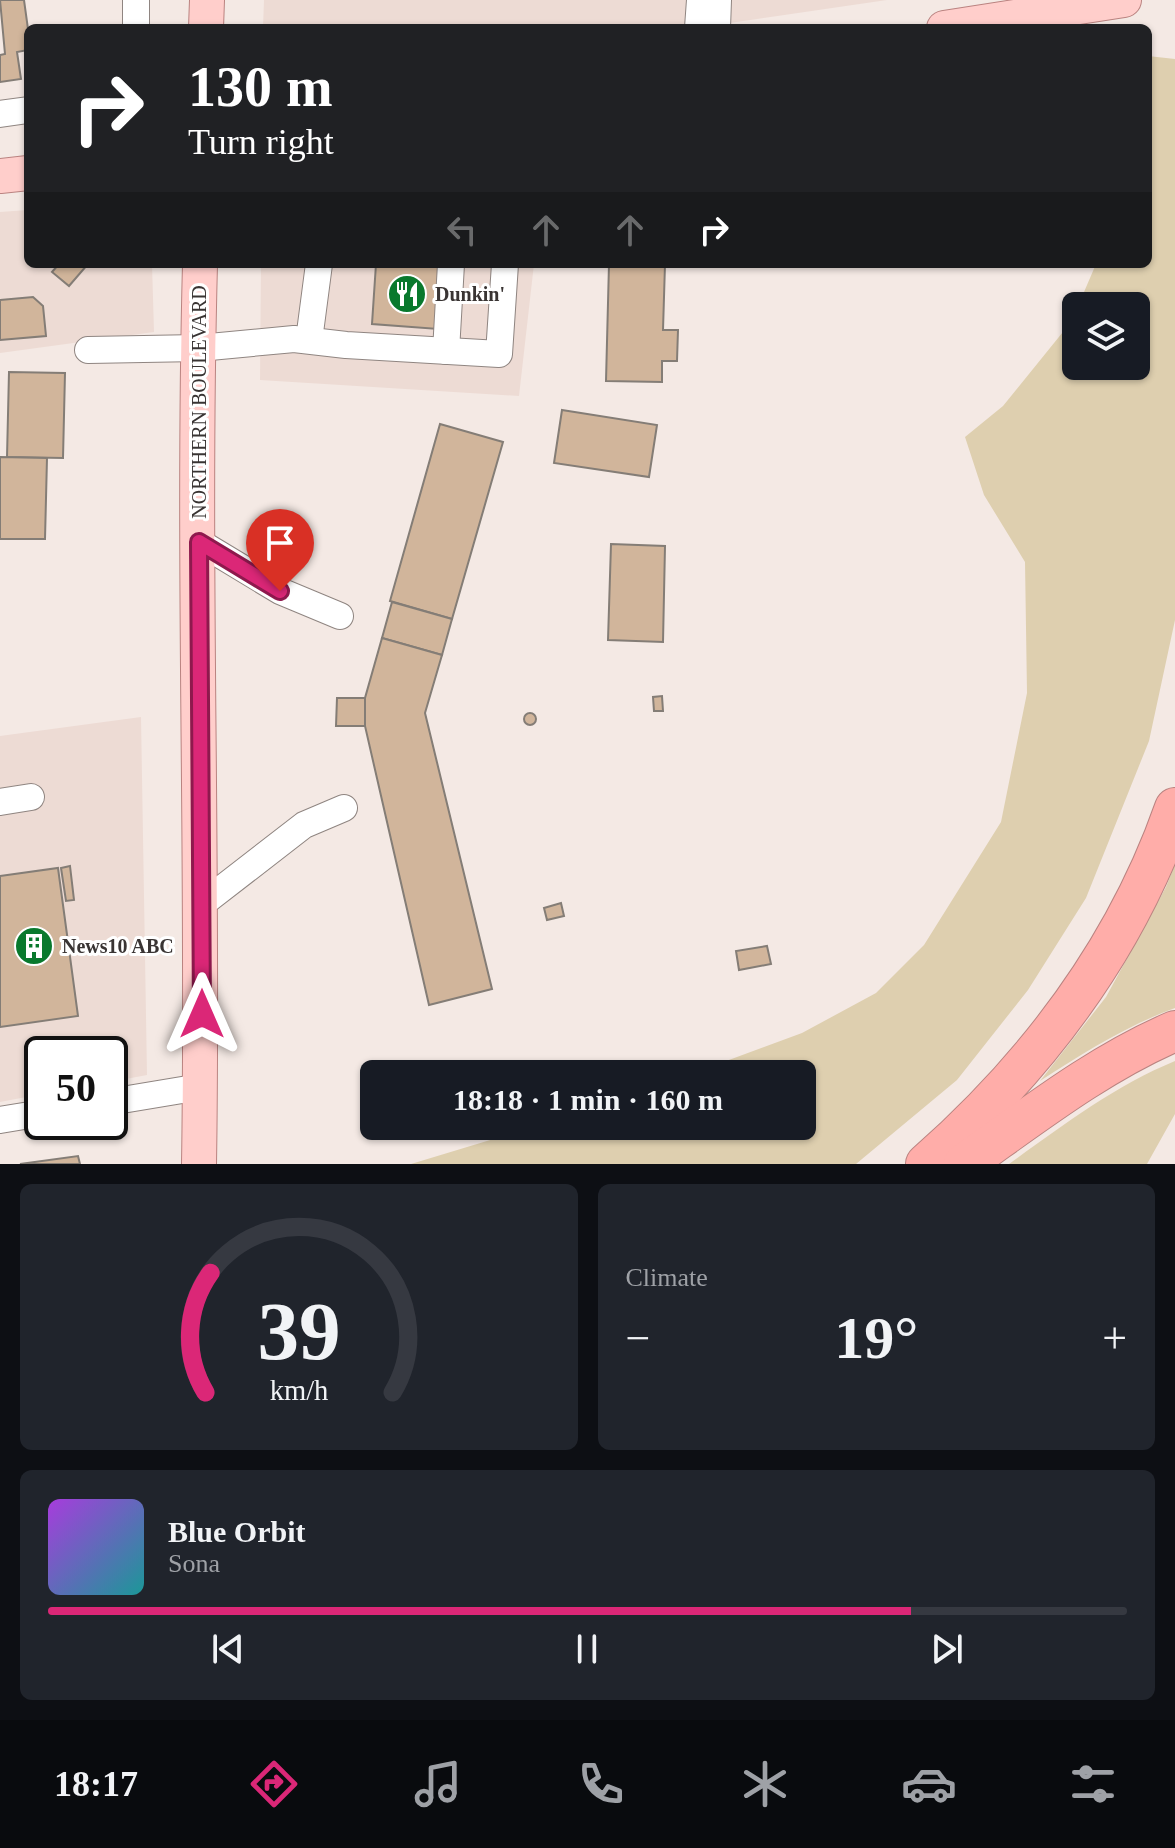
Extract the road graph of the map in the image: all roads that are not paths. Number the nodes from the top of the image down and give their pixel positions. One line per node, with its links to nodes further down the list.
1 (136, 0): 7 (lane)
2 (207, 0): 8 (main road)
3 (700, 0): 9 (lane)
4 (718, 0): 10 (lane)
5 (1124, 0): 6 (main road)
6 (994, 10): 11 (main road)
7 (136, 24)
8 (206, 24)
9 (698, 24)
10 (717, 24)
11 (955, 24)
12 (24, 111): 13 (lane)
13 (0, 114)
14 (200, 268): 19 (main road, NORTHERN BOULEVARD)
15 (318, 268): 18 (lane)
16 (451, 268): 21 (lane)
17 (505, 268): 21 (lane)
18 (309, 340): 19 (lane); 21 (lane)
19 (199, 348): 20 (lane); 22 (main road, NORTHERN BOULEVARD)
20 (88, 350)
21 (446, 351)
22 (199, 542): 23 (lane); 28 (main road, NORTHERN BOULEVARD)
23 (340, 616)
24 (31, 797): 25 (lane)
25 (0, 802)
26 (344, 808): 28 (lane)
27 (1175, 808): 35 (highway)
28 (202, 904): 30 (main road, NORTHERN BOULEVARD)
29 (1175, 1031): 36 (highway)
30 (200, 1087): 31 (lane); 34 (main road, NORTHERN BOULEVARD)
31 (128, 1099)
32 (24, 1116): 33 (lane)
33 (0, 1120)
34 (199, 1164)
35 (926, 1164)
36 (964, 1164)

